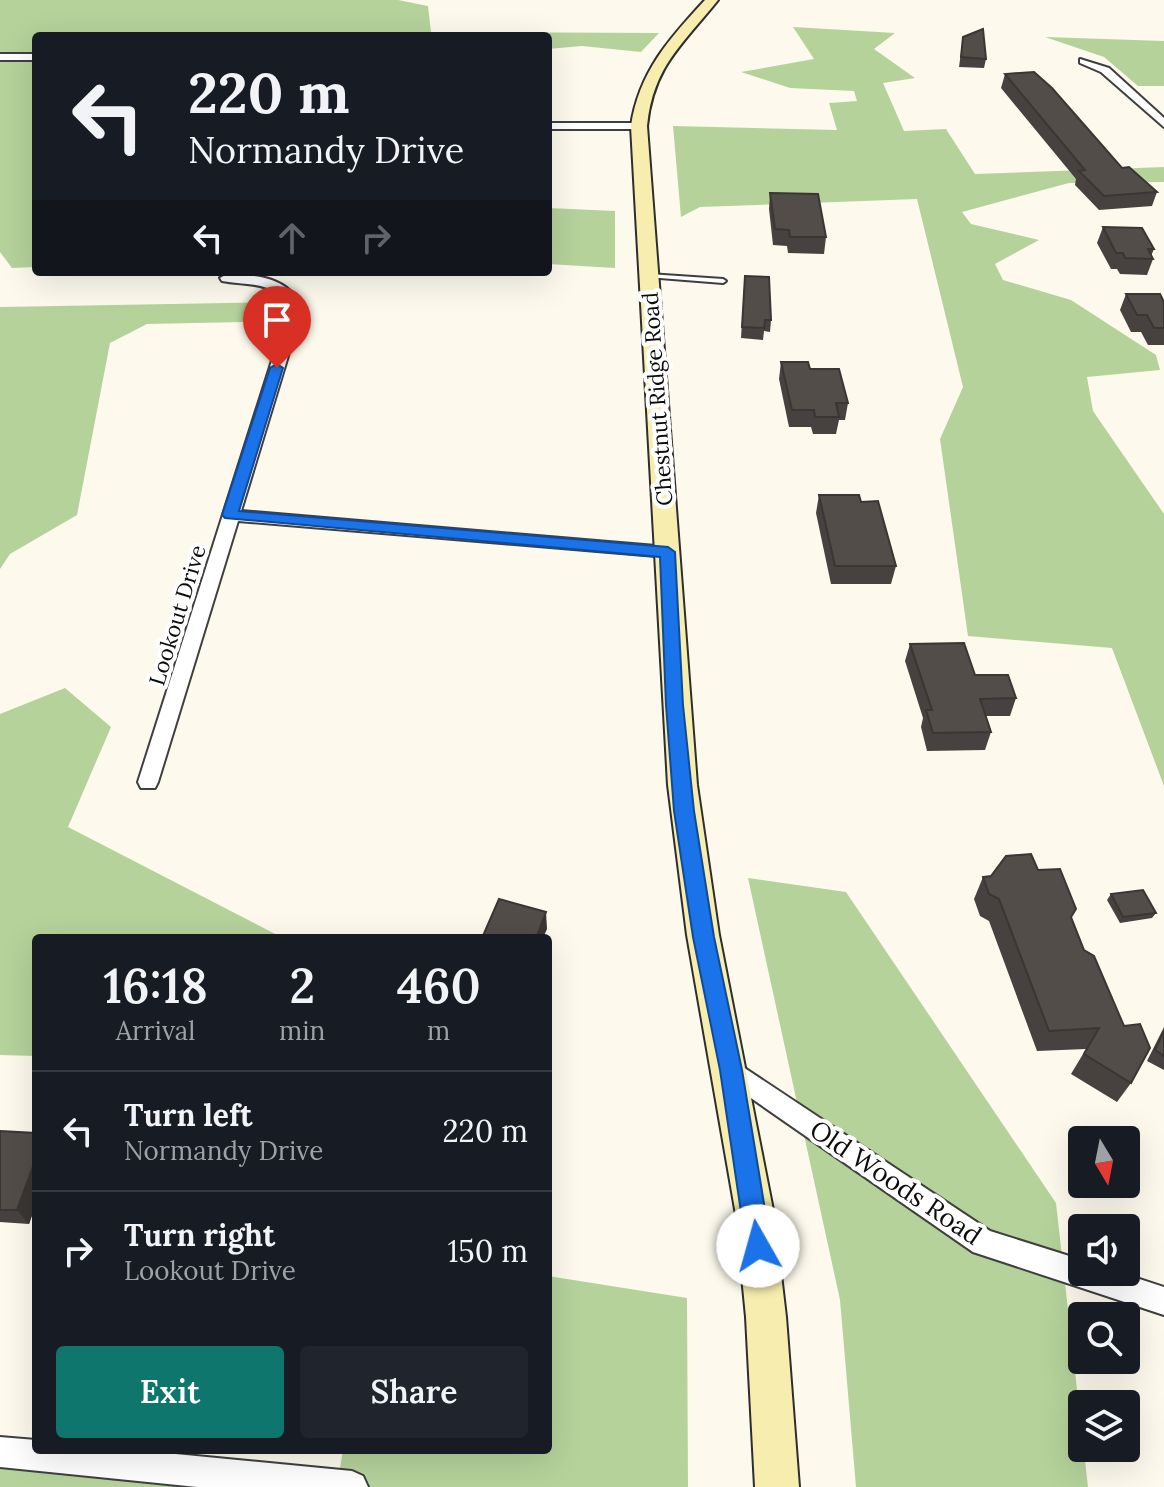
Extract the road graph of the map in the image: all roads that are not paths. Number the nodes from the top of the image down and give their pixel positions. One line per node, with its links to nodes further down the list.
1 (712, 0): 7 (main road, Chestnut Ridge Road)
2 (0, 57): 3 (street)
3 (32, 57)
4 (1084, 61): 5 (street)
5 (1164, 124)
6 (552, 126): 7 (street)
7 (639, 126): 8 (main road, Chestnut Ridge Road)
8 (649, 276): 10 (lane); 12 (main road, Chestnut Ridge Road)
9 (227, 278): 11 (street, Lookout Drive)
10 (723, 281)
11 (230, 515): 12 (street); 13 (street, Lookout Drive)
12 (668, 552): 14 (main road, Chestnut Ridge Road)
13 (148, 782)
14 (731, 1070): 15 (street, Old Woods Road); 18 (main road, Chestnut Ridge Road)
15 (1164, 1301)
16 (0, 1452): 17 (street)
17 (352, 1487)
18 (777, 1487)

